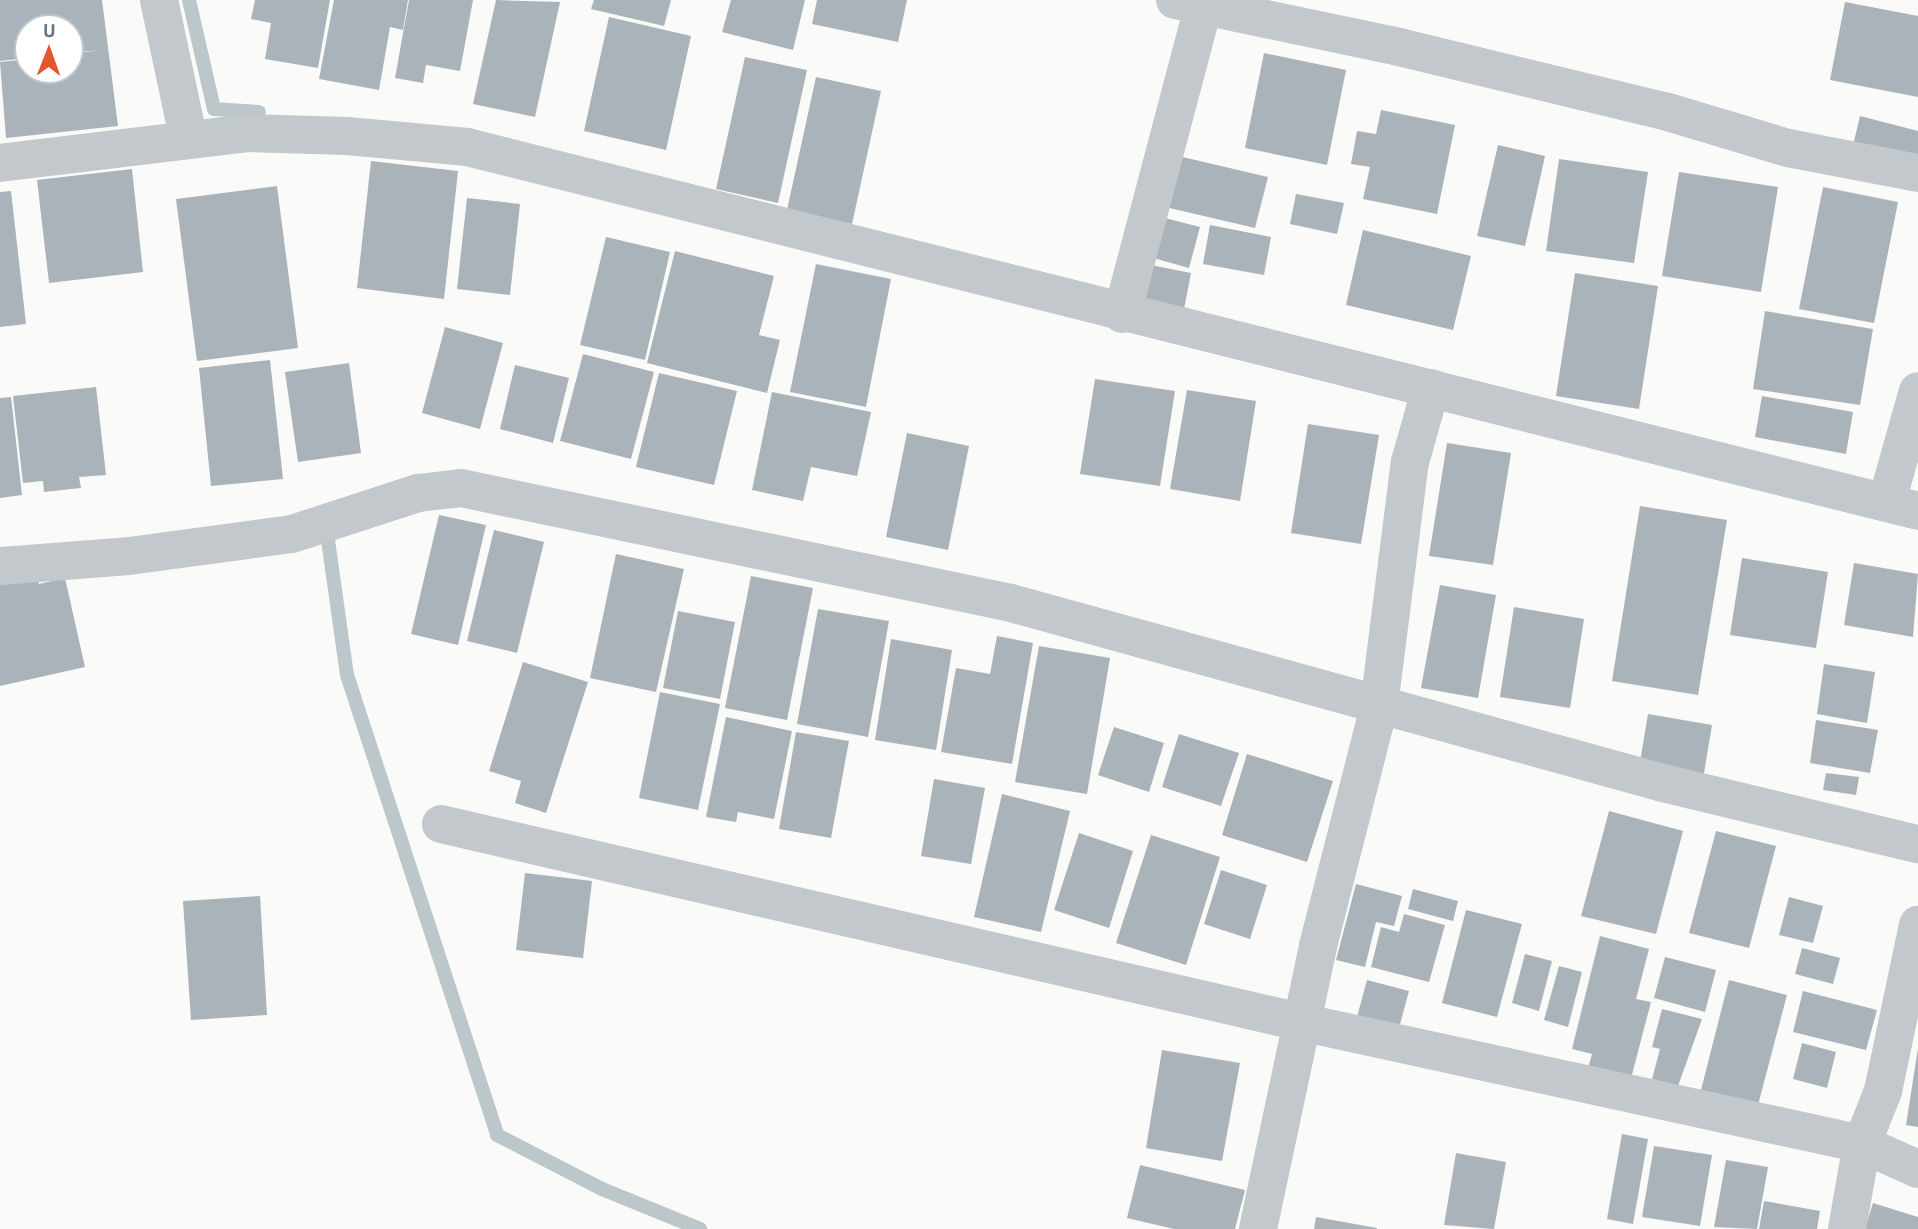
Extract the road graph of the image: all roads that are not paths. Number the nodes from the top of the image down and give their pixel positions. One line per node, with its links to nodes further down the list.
1 (159, 0): 3 (street)
2 (1195, 3): 5 (street); 6 (street)
3 (188, 137): 4 (street); 6 (street)
4 (0, 163)
5 (1918, 173)
6 (1122, 314): 7 (street)
7 (1431, 388): 9 (street); 11 (street)
8 (1918, 391): 9 (street)
9 (1903, 506)
10 (0, 566): 11 (street)
11 (1379, 706): 13 (street); 15 (street)
12 (441, 824): 15 (street)
13 (1918, 844)
14 (1918, 925): 16 (street)
15 (1305, 1023): 16 (street); 18 (street)
16 (1863, 1144): 17 (street); 19 (street)
17 (1918, 1169)
18 (1258, 1229)
19 (1847, 1229)

